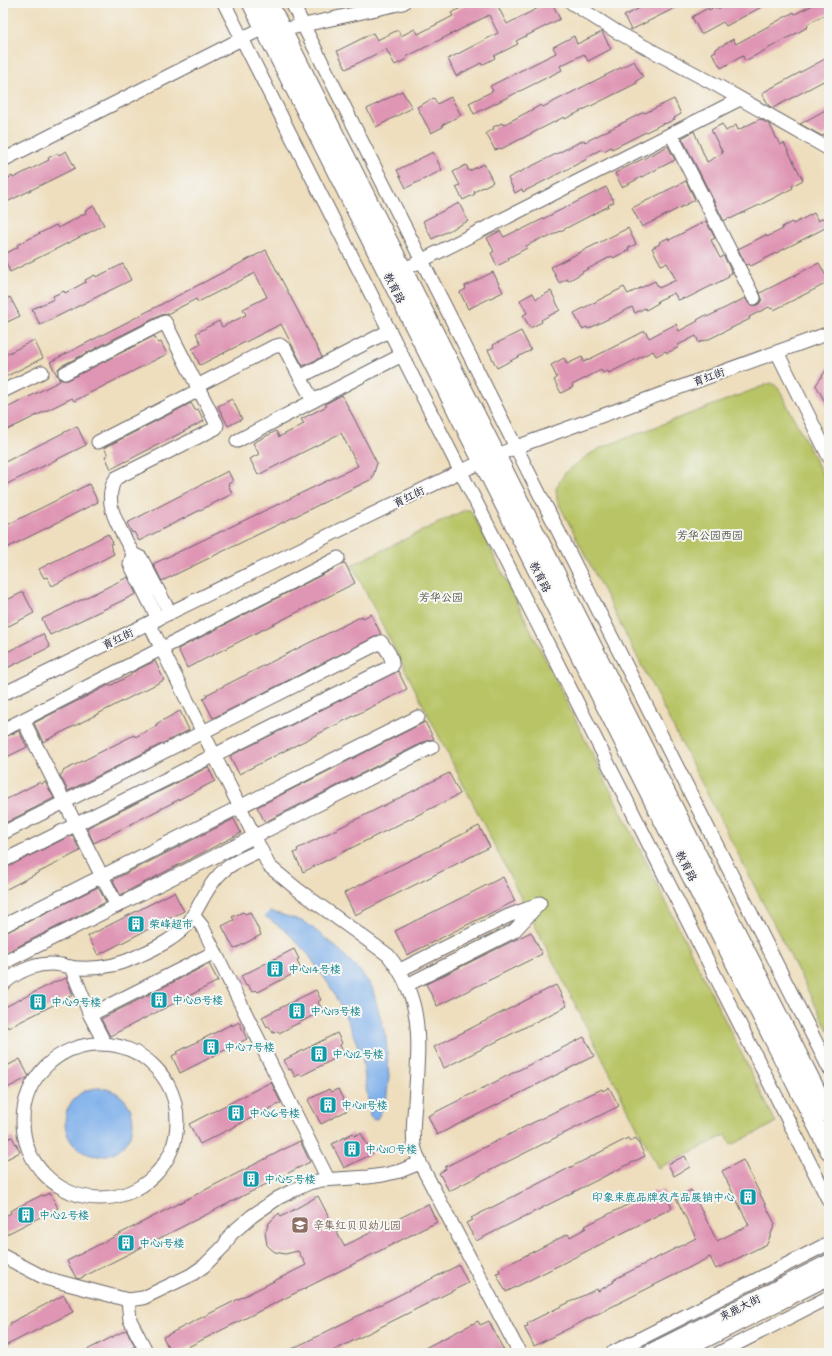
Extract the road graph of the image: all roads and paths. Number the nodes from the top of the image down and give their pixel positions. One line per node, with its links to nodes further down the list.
1 (224, 3): 10 (street)
2 (251, 3): 8 (main road, 教育路)
3 (269, 3): 9 (main road, 教育路)
4 (292, 3): 7 (street)
5 (403, 3): 7 (street)
6 (572, 3): 11 (street)
7 (303, 25): 9 (street); 15 (street)
8 (264, 28): 10 (street); 32 (main road, 教育路)
9 (282, 30): 16 (main road, 教育路)
10 (242, 39): 14 (street); 18 (street)
11 (740, 99): 12 (street); 13 (street)
12 (671, 134): 15 (street); 17 (street)
13 (829, 149)
14 (3, 160)
15 (422, 260): 16 (street); 30 (street)
16 (403, 270): 32 (main road, 教育路)
17 (754, 298)
18 (389, 330): 21 (street); 24 (street)
19 (829, 333): 20 (street, 育红街)
20 (777, 352): 30 (street, 育红街); 31 (street)
21 (402, 355): 27 (street); 33 (street)
22 (42, 372): 26 (street)
23 (65, 373): 25 (street)
24 (300, 377): 25 (street); 27 (street)
25 (198, 388): 29 (street); 34 (street)
26 (3, 391)
27 (313, 401): 28 (street)
28 (237, 441)
29 (98, 442)
30 (516, 447): 32 (street, 育红街); 65 (street)
31 (829, 457)
32 (489, 459): 33 (street, 育红街); 66 (main road, 教育路); 67 (main road, 教育路)
33 (461, 472): 36 (street, 育红街); 70 (street)
34 (134, 554): 36 (street); 37 (street)
35 (338, 558): 38 (street)
36 (170, 613): 37 (street, 育红街)
37 (153, 621): 38 (street); 39 (street, 育红街)
38 (161, 649): 41 (street); 43 (street)
39 (3, 694)
40 (418, 717): 47 (street)
41 (23, 720): 42 (street); 46 (street)
42 (3, 730)
43 (202, 732): 45 (street); 45 (street); 46 (street)
44 (432, 747): 50 (street)
45 (214, 755): 47 (street); 48 (street)
46 (64, 802): 48 (street); 49 (street)
47 (239, 807): 50 (street); 53 (street)
48 (76, 825): 52 (street); 53 (street)
49 (3, 833)
50 (254, 837): 51 (street); 54 (street)
51 (261, 850): 55 (street); 60 (street)
52 (3, 861)
53 (102, 876): 54 (street); 56 (street)
54 (117, 906): 58 (street)
55 (193, 915): 57 (street); 59 (street)
56 (3, 926)
57 (215, 952): 63 (street); 69 (street)
58 (3, 963)
59 (71, 967): 61 (street); 63 (street)
60 (400, 970): 62 (street); 62 (street)
61 (3, 984)
62 (407, 985): 68 (street)
63 (90, 1015): 64 (street)
64 (105, 1044): 64 (street)
65 (829, 1068)
66 (829, 1115)
67 (829, 1151)
68 (420, 1163): 69 (street); 77 (street)
69 (328, 1179): 76 (street)
70 (829, 1201)
71 (829, 1243): 79 (street)
72 (3, 1256): 76 (street)
73 (829, 1263): 80 (main road, 束鹿大街)
74 (829, 1276): 81 (main road, 束鹿大街)
75 (829, 1298): 82 (street)
76 (128, 1300): 78 (street)
77 (519, 1352)
78 (147, 1353)
79 (612, 1353)
80 (650, 1353)
81 (677, 1353)
82 (719, 1353)

